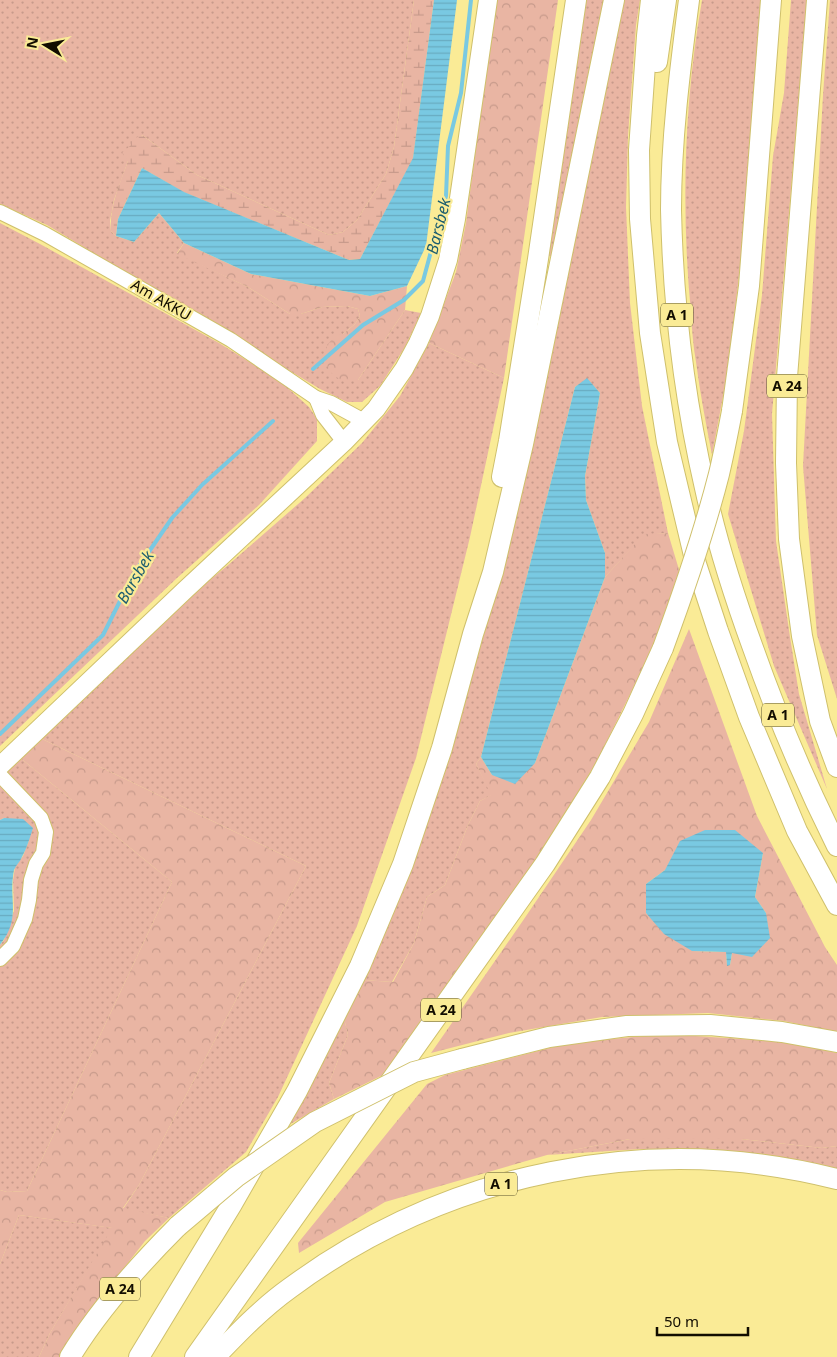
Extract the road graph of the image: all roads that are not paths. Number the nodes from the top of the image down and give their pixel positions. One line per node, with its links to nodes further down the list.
1 (488, 0): 12 (main road)
2 (576, 0): 14 (highway)
3 (614, 0): 14 (highway)
4 (651, 0): 10 (highway, A 1)
5 (666, 0): 10 (highway, A 1)
6 (689, 0): 18 (highway, A 1)
7 (771, 0): 25 (highway, A 24, bridge)
8 (817, 0): 16 (highway, A 24)
9 (0, 212): 11 (street, Am AKKU)
10 (646, 281): 19 (highway, A 1)
11 (316, 398): 12 (street, Am AKKU); 13 (street, Am AKKU)
12 (364, 421): 13 (main road)
13 (344, 442): 15 (main road)
14 (473, 634): 24 (highway)
15 (0, 766)
16 (837, 767)
17 (0, 775): 20 (street)
18 (837, 846)
19 (837, 904)
20 (0, 959)
21 (837, 1042): 23 (highway, A 24, bridge)
22 (837, 1179): 26 (highway, A 1)
23 (70, 1357)
24 (139, 1357)
25 (194, 1357)
26 (215, 1357)

